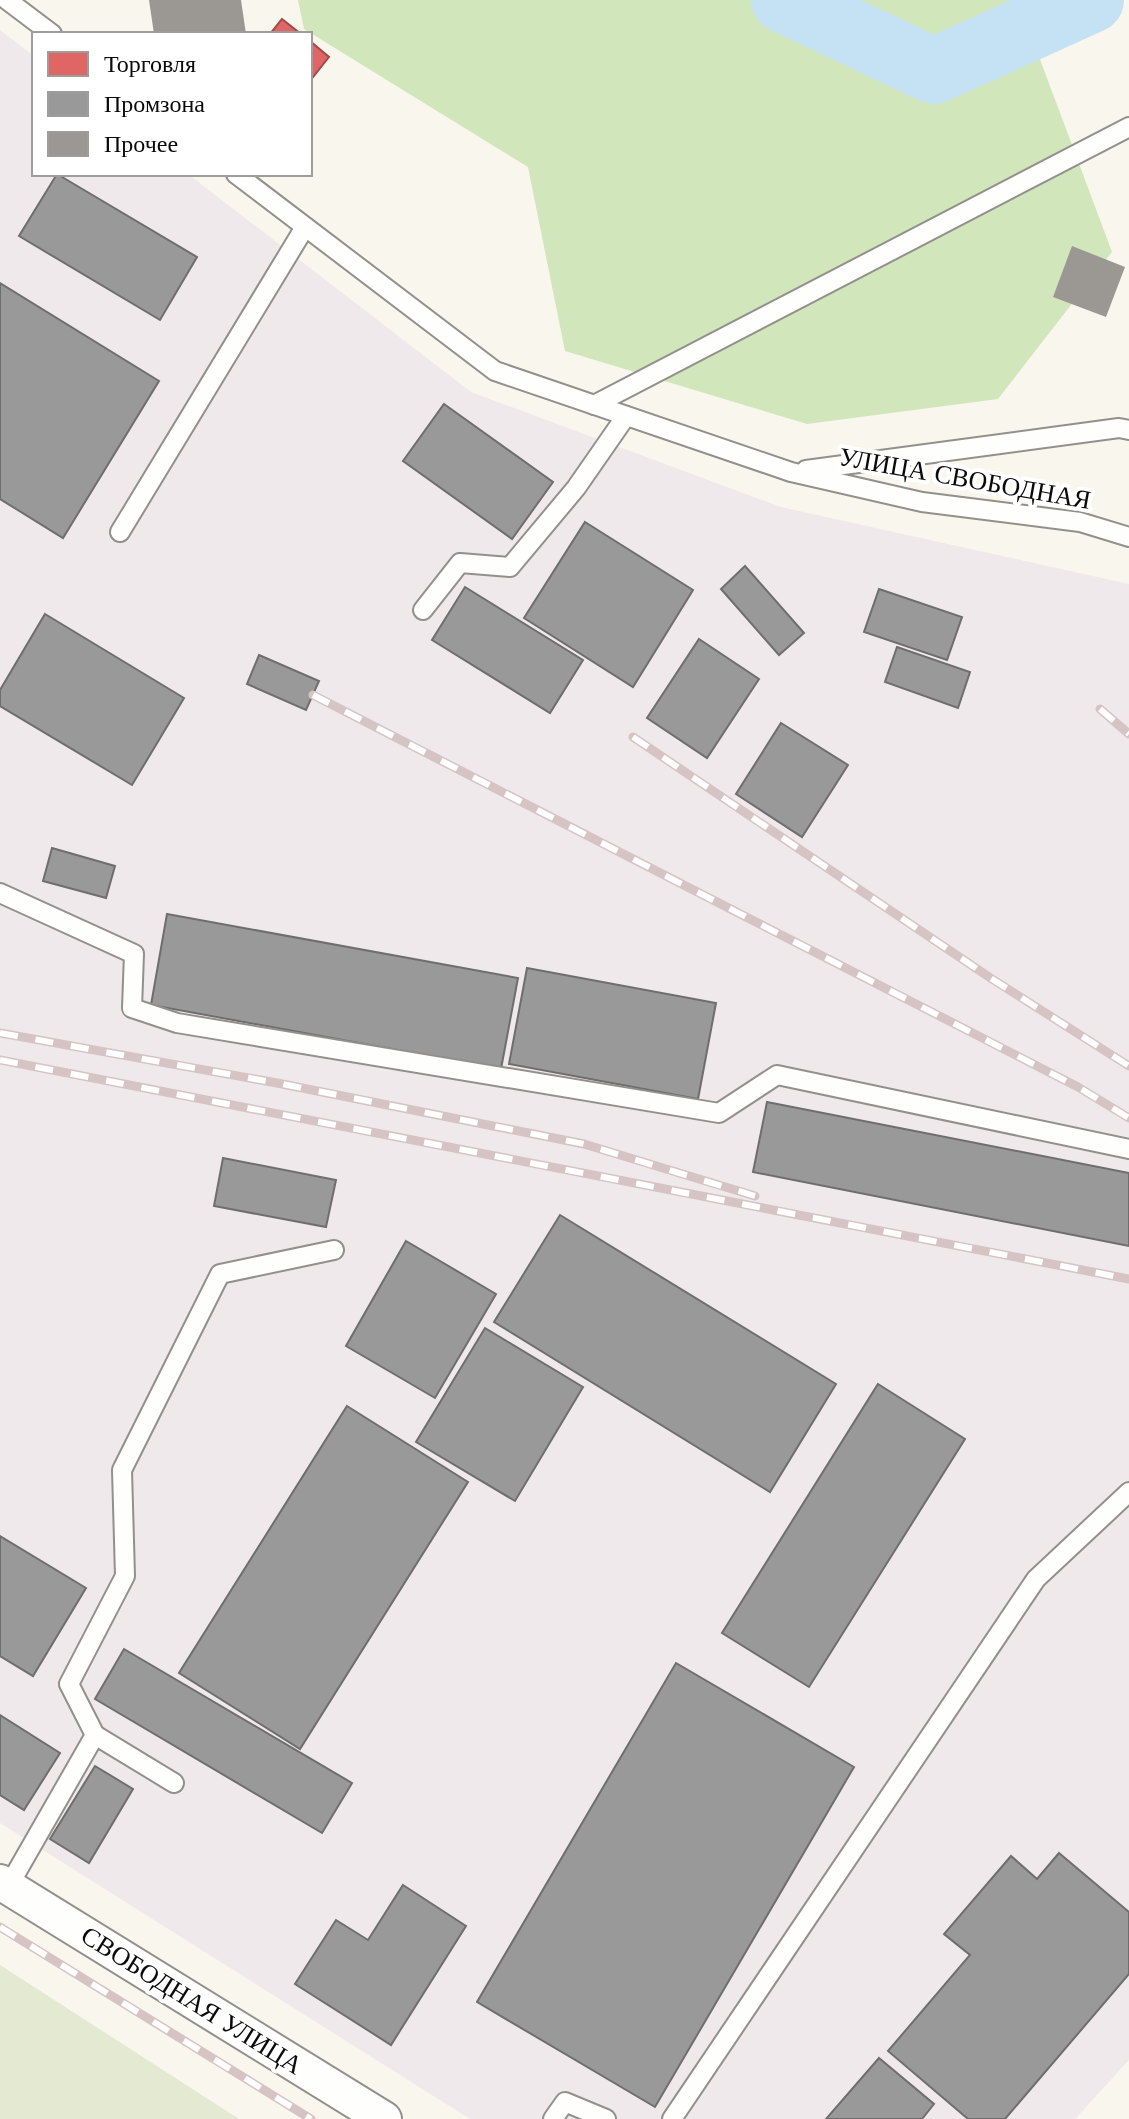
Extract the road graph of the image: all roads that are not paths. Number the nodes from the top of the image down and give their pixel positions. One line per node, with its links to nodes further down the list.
1 (7, 0): 2 (lane)
2 (49, 32)
3 (1129, 127): 6 (lane)
4 (239, 176): 5 (lane, УЛИЦА СВОБОДНАЯ)
5 (305, 227): 6 (lane, УЛИЦА СВОБОДНАЯ); 10 (lane)
6 (594, 405): 7 (lane, УЛИЦА СВОБОДНАЯ)
7 (626, 416): 9 (lane, УЛИЦА СВОБОДНАЯ); 12 (lane)
8 (1129, 430): 9 (lane)
9 (791, 472): 11 (lane, УЛИЦА СВОБОДНАЯ)
10 (120, 532)
11 (1129, 537)
12 (423, 610)
13 (0, 893): 14 (lane)
14 (1129, 1149)
15 (334, 1250): 17 (lane)
16 (1129, 1492): 23 (lane)
17 (95, 1735): 18 (lane); 19 (lane)
18 (174, 1783)
19 (4, 1884): 20 (street, СВОБОДНАЯ УЛИЦА)
20 (384, 2119)
21 (553, 2119): 22 (lane)
22 (606, 2119)
23 (672, 2119)

